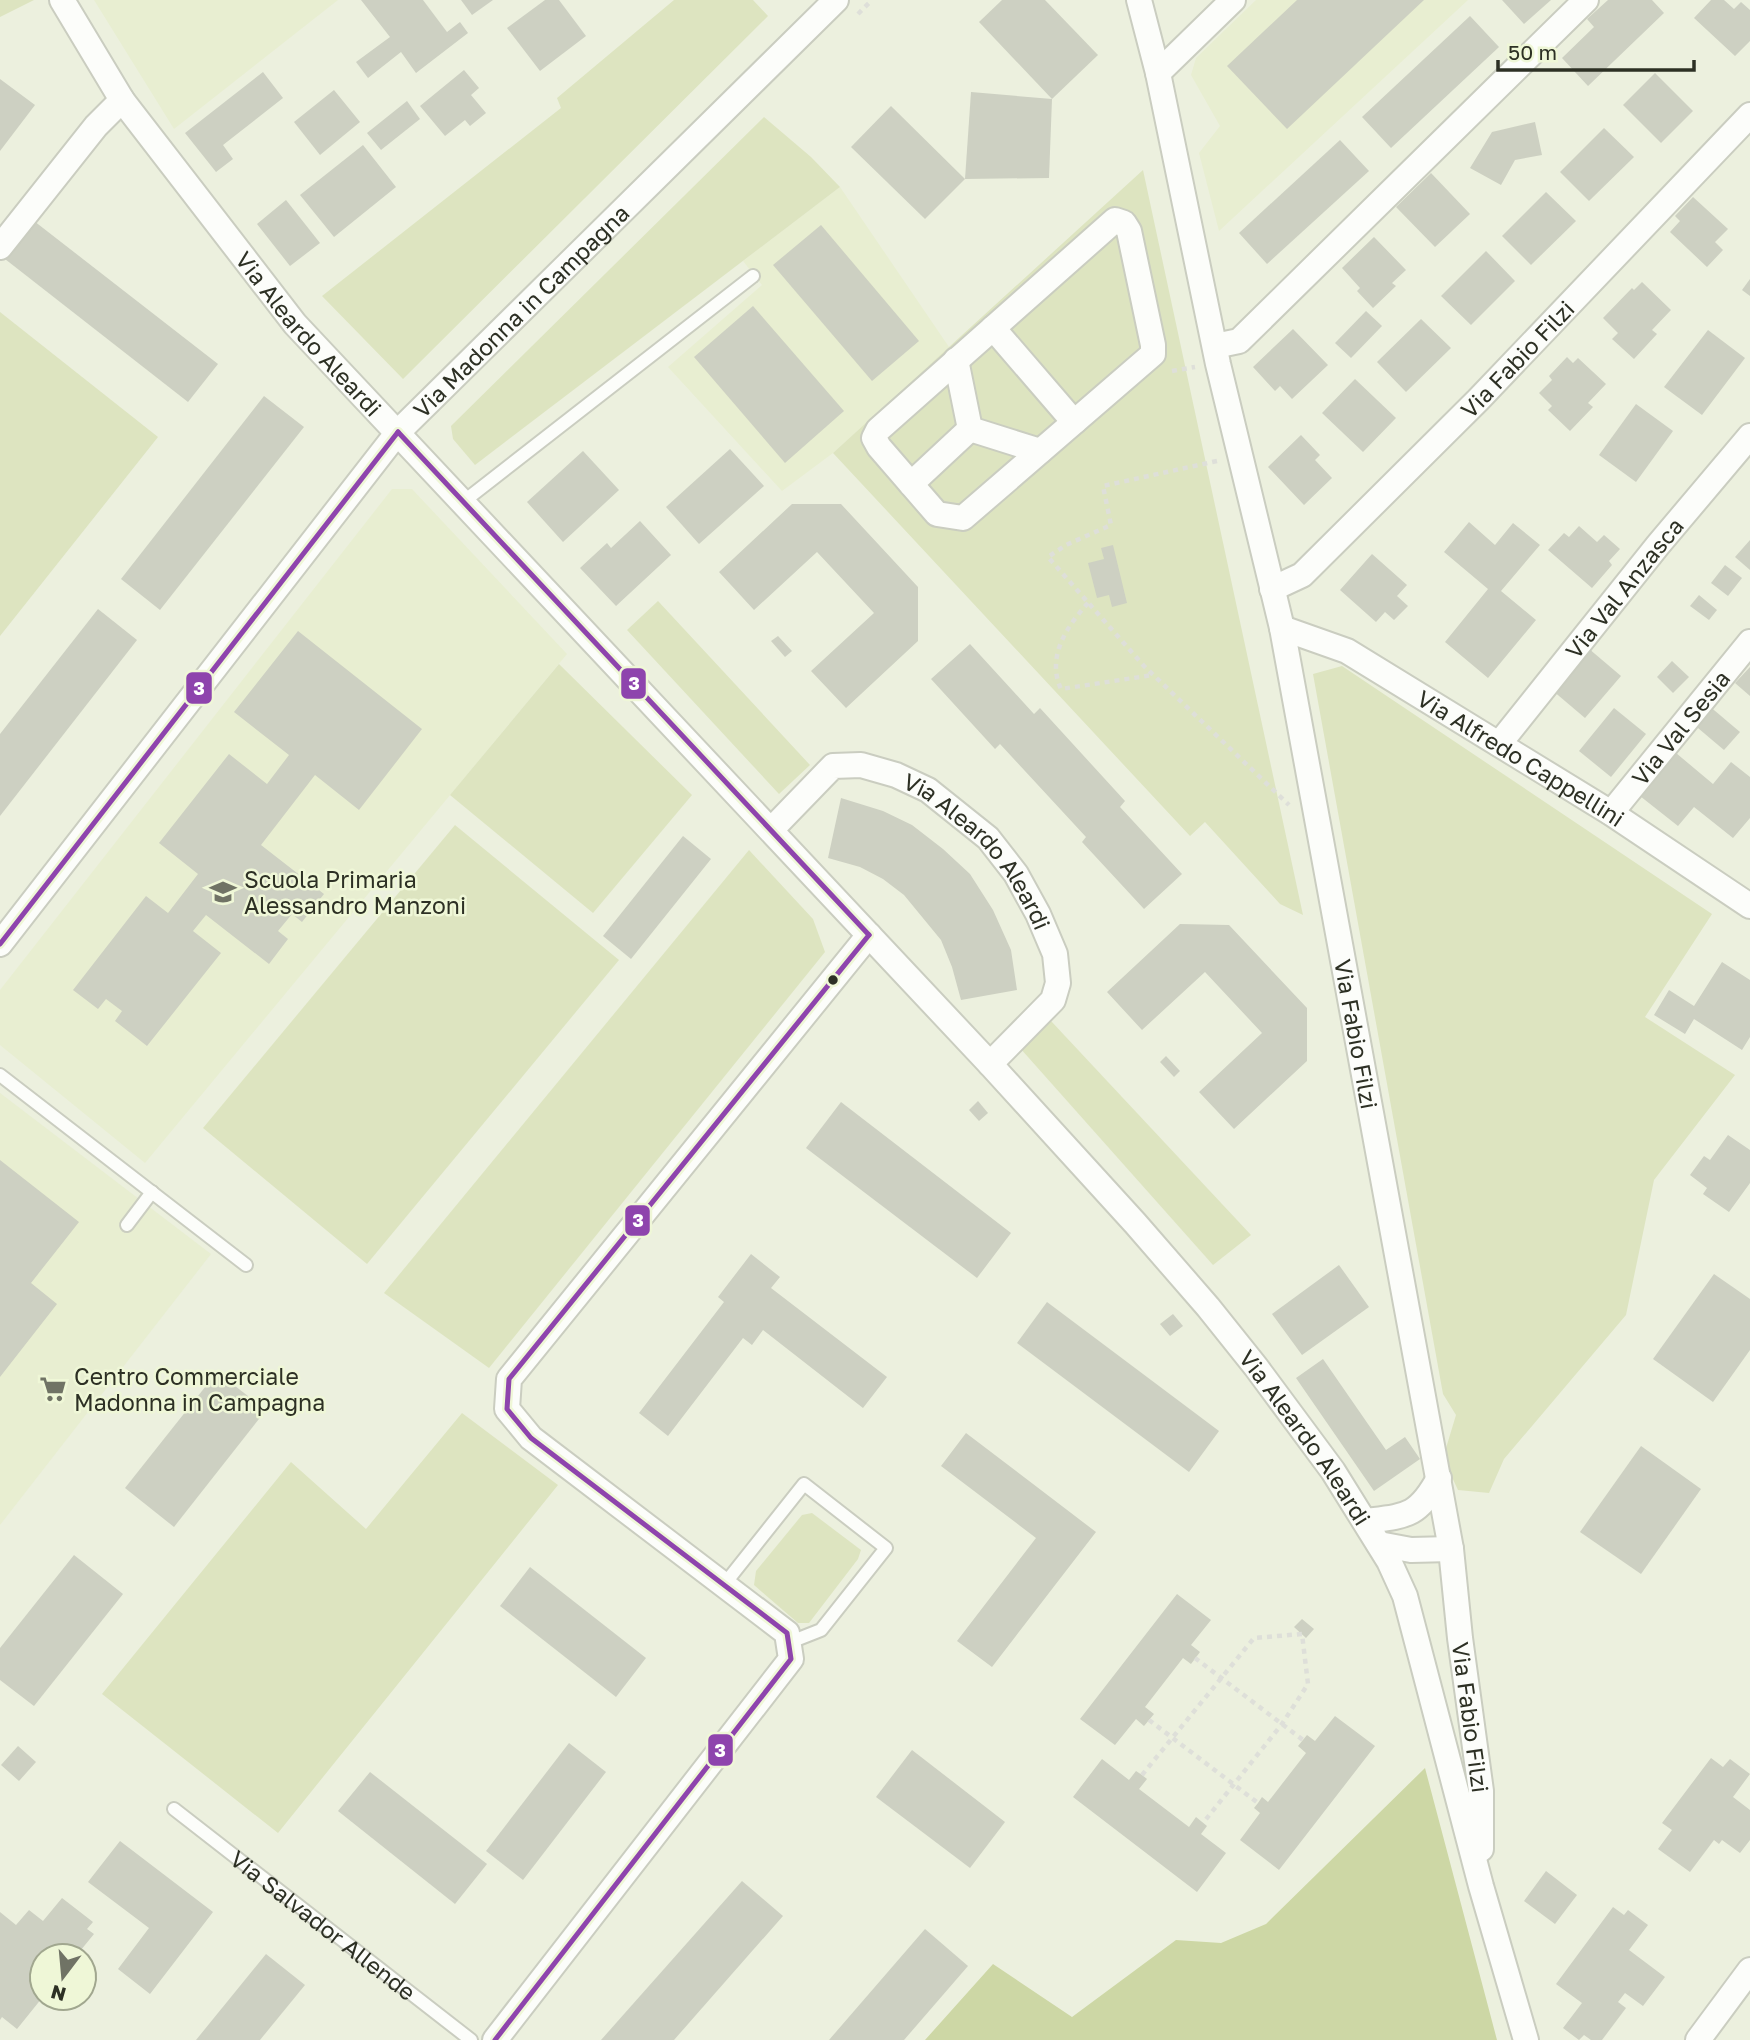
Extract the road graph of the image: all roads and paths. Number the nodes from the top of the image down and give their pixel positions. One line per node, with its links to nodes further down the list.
1 (62, 0): 7 (street, Via Aleardo Aleardi)
2 (836, 0): 16 (street, Via Madonna in Campagna)
3 (1139, 0): 6 (street, Via Fabio Filzi)
4 (1233, 0): 6 (street)
5 (1586, 0): 12 (street)
6 (1158, 73): 12 (street, Via Fabio Filzi)
7 (122, 100): 9 (street); 16 (street, Via Aleardo Aleardi)
8 (1750, 115): 22 (street, Via Fabio Filzi)
9 (0, 247)
10 (753, 276): 21 (lane)
11 (993, 328): 13 (street); 14 (street); 14 (street)
12 (1215, 346): 22 (street, Via Fabio Filzi)
13 (956, 360): 15 (street); 20 (street)
14 (1074, 422): 18 (street)
15 (970, 429): 18 (street); 20 (street)
16 (398, 432): 21 (street, Via Aleardo Aleardi); 33 (street, Via Madonna in Campagna)
17 (1750, 436): 27 (street, Via Val Anzasca)
18 (1040, 451): 20 (street)
19 (1217, 461): 23 (path)
20 (911, 484)
21 (463, 502): 29 (street, Via Aleardo Aleardi)
22 (1272, 589): 24 (street, Via Fabio Filzi)
23 (1088, 603): 26 (path); 26 (path)
24 (1282, 628): 27 (street, Via Alfredo Cappellini); 30 (street, Via Fabio Filzi)
25 (1750, 642): 28 (street, Via Val Sesia)
26 (1154, 675): 30 (path)
27 (1499, 744): 28 (street, Via Alfredo Cappellini)
28 (1611, 813): 31 (street, Via Alfredo Cappellini)
29 (771, 830): 32 (street, Via Aleardo Aleardi); 34 (street, Via Aleardo Aleardi)
30 (1322, 838): 39 (street, Via Fabio Filzi)
31 (1750, 906)
32 (869, 935): 34 (street, Via Aleardo Aleardi); 44 (street)
33 (0, 944)
34 (990, 1064): 41 (street, Via Aleardo Aleardi)
35 (0, 1075): 36 (lane)
36 (152, 1192): 37 (lane); 38 (lane)
37 (127, 1225)
38 (246, 1265)
39 (1439, 1478): 40 (street); 43 (street, Via Fabio Filzi)
40 (1408, 1516): 41 (street); 43 (street)
41 (1365, 1521): 42 (street, Via Aleardo Aleardi)
42 (1379, 1544): 43 (street); 57 (street, Via Aleardo Aleardi)
43 (1451, 1549): 57 (street, Via Fabio Filzi)
44 (723, 1586): 45 (street); 45 (lane)
45 (789, 1643): 60 (street)
46 (1195, 1658): 47 (path)
47 (1221, 1677): 49 (path); 49 (path); 50 (path)
48 (1149, 1720): 50 (path)
49 (1282, 1724): 51 (path); 53 (path)
50 (1172, 1737): 52 (path); 53 (path)
51 (1303, 1740)
52 (1142, 1775)
53 (1234, 1784): 54 (path); 56 (path)
54 (1258, 1803)
55 (174, 1809): 59 (lane, Via Salvador Allende)
56 (1203, 1823)
57 (1481, 1886): 61 (street)
58 (1750, 1970): 62 (street)
59 (471, 2040)
60 (495, 2040)
61 (1526, 2040)
62 (1698, 2040)

